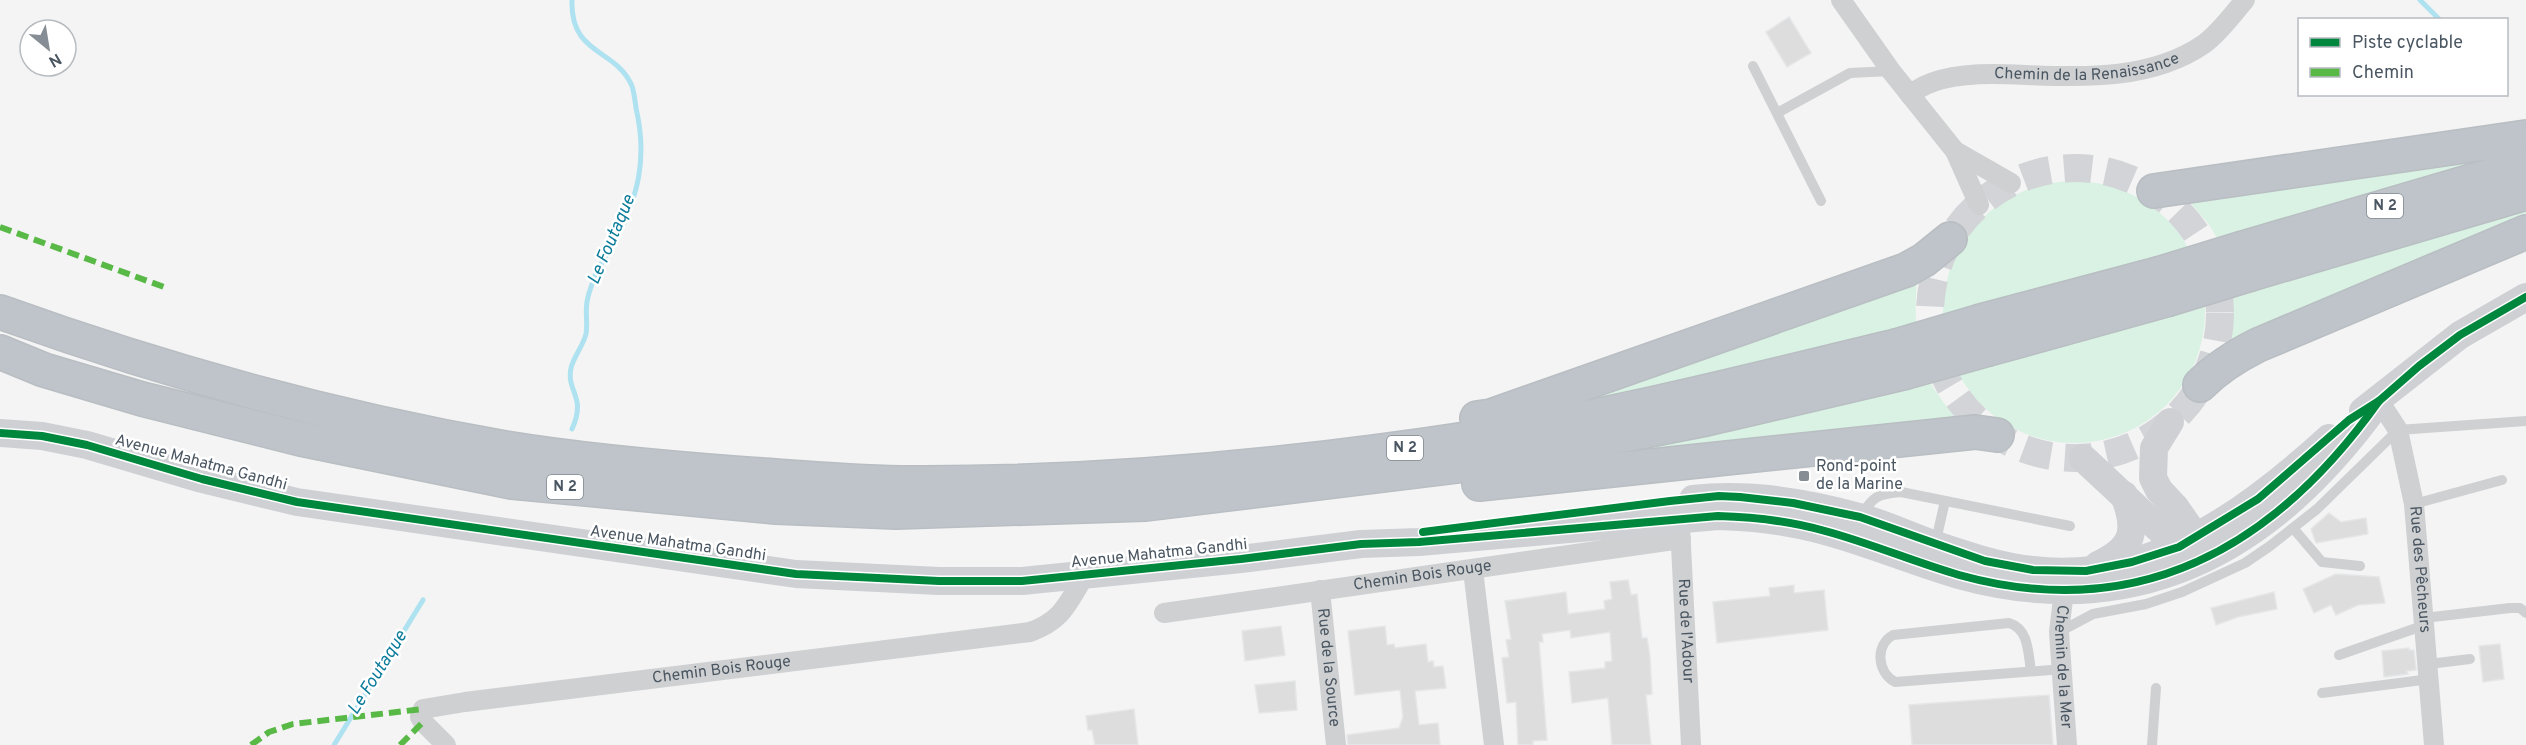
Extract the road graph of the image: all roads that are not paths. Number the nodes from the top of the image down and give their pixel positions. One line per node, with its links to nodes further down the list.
1 (1841, 0): 4 (street)
2 (2245, 0): 5 (street, Chemin de la Renaissance)
3 (1753, 66): 6 (lane)
4 (1891, 71): 5 (street); 6 (lane)
5 (1910, 95): 8 (street)
6 (1777, 113): 13 (lane)
7 (2526, 137): 11 (highway)
8 (1955, 151): 10 (street); 14 (street)
9 (2526, 165): 17 (highway, N 2)
10 (2012, 183)
11 (2154, 191)
12 (2526, 193): 17 (highway, N 2)
13 (1821, 201)
14 (1978, 205)
15 (2526, 232): 22 (highway)
16 (1950, 238): 31 (highway)
17 (2247, 261): 21 (highway, N 2, bridge)
18 (2526, 297): 23 (main road, Avenue Mahatma Gandhi)
19 (0, 312): 31 (highway, N 2)
20 (0, 352): 35 (highway, N 2)
21 (1900, 359): 31 (highway, N 2); 35 (highway, N 2)
22 (2200, 385)
23 (2379, 401): 26 (street, Rue des Pêcheurs); 32 (main road, Avenue Mahatma Gandhi); 44 (main road, Avenue Mahatma Gandhi)
24 (2526, 421): 26 (lane)
25 (2170, 422): 37 (main road)
26 (2398, 430): 36 (street, Rue des Pêcheurs); 40 (lane)
27 (0, 433): 48 (main road, Avenue Mahatma Gandhi)
28 (1998, 435): 35 (highway)
29 (2084, 458): 33 (main road)
30 (2502, 480): 36 (lane)
31 (905, 483)
32 (2276, 485): 37 (main road); 44 (main road, Avenue Mahatma Gandhi)
33 (2124, 495): 44 (main road); 51 (main road)
34 (1945, 501): 38 (lane); 39 (lane); 43 (lane)
35 (1146, 504)
36 (2414, 504): 54 (street, Rue des Pêcheurs)
37 (2175, 507): 44 (main road)
38 (1842, 525): 41 (main road, Avenue Mahatma Gandhi); 42 (main road, Avenue Mahatma Gandhi); 43 (main road, Avenue Mahatma Gandhi); 50 (main road, Avenue Mahatma Gandhi)
39 (2070, 526)
40 (2293, 528): 46 (lane); 51 (lane)
41 (1680, 529): 42 (main road, Avenue Mahatma Gandhi); 47 (street, Chemin Bois Rouge); 66 (street, Rue de l'Adour)
42 (1361, 544): 48 (main road, Avenue Mahatma Gandhi)
43 (1935, 545): 51 (main road, Avenue Mahatma Gandhi)
44 (2194, 551): 45 (main road, Avenue Mahatma Gandhi); 51 (main road, Avenue Mahatma Gandhi)
45 (2122, 564): 50 (main road); 51 (main road, Avenue Mahatma Gandhi)
46 (2360, 566)
47 (1473, 570): 49 (street, Chemin Bois Rouge); 65 (street)
48 (1085, 575): 63 (street, Chemin Bois Rouge)
49 (1320, 590): 52 (street, Chemin Bois Rouge); 64 (street, Rue de la Source)
50 (2064, 591): 51 (main road, Avenue Mahatma Gandhi); 55 (street, Chemin de la Mer)
51 (2099, 594): 55 (lane)
52 (1164, 613)
53 (2526, 613): 54 (lane)
54 (2425, 621): 56 (lane); 60 (street, Rue des Pêcheurs)
55 (2060, 632): 58 (street, Chemin de la Mer)
56 (2339, 655)
57 (2470, 659): 60 (lane)
58 (2063, 669): 59 (lane); 67 (street, Chemin de la Mer)
59 (2031, 671): 59 (lane)
60 (2429, 672): 62 (lane); 69 (street, Rue des Pêcheurs)
61 (2156, 688): 68 (lane)
62 (2322, 693)
63 (446, 745)
64 (1336, 745)
65 (1494, 745)
66 (1691, 745)
67 (2067, 745)
68 (2152, 745)
69 (2434, 745)

